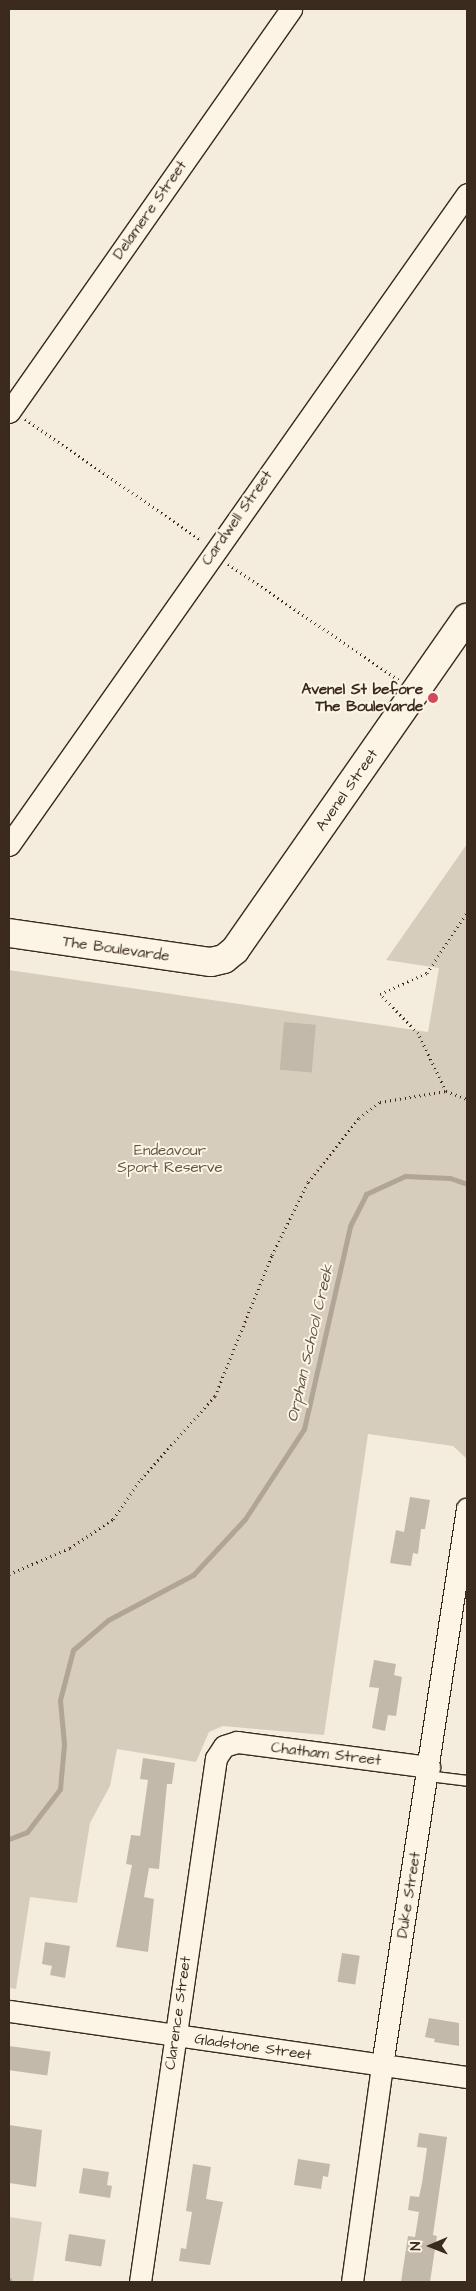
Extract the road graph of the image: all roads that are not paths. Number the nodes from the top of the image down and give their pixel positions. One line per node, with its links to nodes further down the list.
1 (291, 9): 3 (street, Delamere Street)
2 (467, 194): 5 (street, Cardwell Street)
3 (10, 410)
4 (467, 618): 7 (street, Avenel Street)
5 (9, 845)
6 (9, 933): 7 (street, The Boulevarde)
7 (224, 959)
8 (467, 1508): 10 (street, Duke Street)
9 (224, 1746): 10 (street, Chatham Street); 13 (street, Clarence Street)
10 (428, 1772): 11 (lane, Chatham Street); 14 (street, Duke Street)
11 (467, 1781)
12 (9, 2011): 13 (street, Gladstone Street)
13 (174, 2036): 14 (street, Gladstone Street); 16 (street, Clarence Street)
14 (382, 2065): 15 (street, Gladstone Street); 17 (street, Duke Street)
15 (467, 2078)
16 (140, 2282)
17 (352, 2282)

